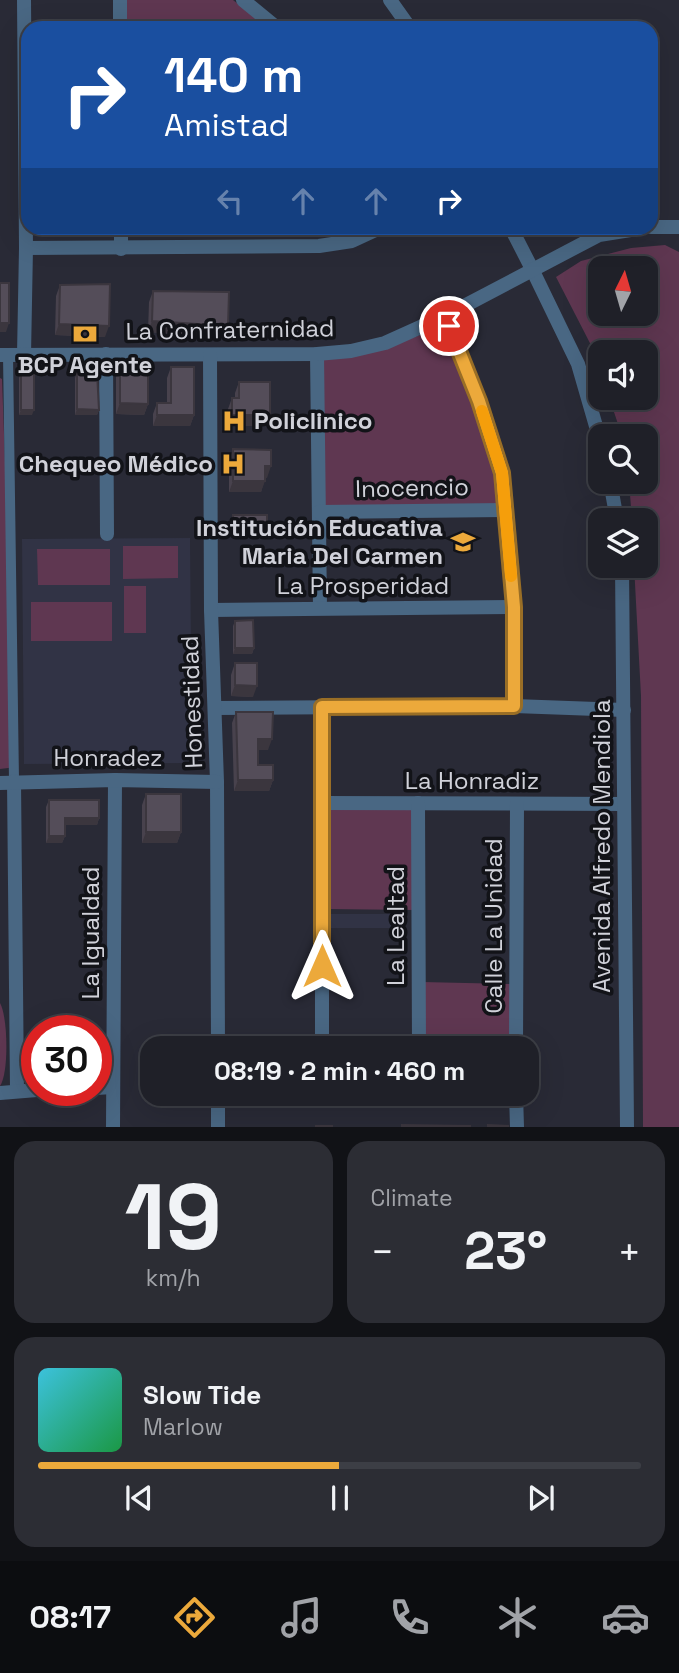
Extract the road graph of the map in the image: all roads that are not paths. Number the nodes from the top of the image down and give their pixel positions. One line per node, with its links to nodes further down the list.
1 (24, 0): 5 (street)
2 (120, 0): 6 (street)
3 (243, 0): 7 (street)
4 (390, 0): 8 (street)
5 (24, 21)
6 (120, 21)
7 (268, 21)
8 (405, 21)
9 (658, 227): 10 (street)
10 (679, 227)
11 (26, 235): 16 (street)
12 (121, 235): 17 (street)
13 (365, 235): 17 (street)
14 (514, 235): 18 (street)
15 (599, 235): 18 (street, La Confraternidad)
16 (26, 248): 17 (street); 23 (street)
17 (121, 249)
18 (532, 270): 19 (street, La Confraternidad); 25 (street)
19 (446, 316): 21 (street, La Confraternidad); 26 (street)
20 (106, 354): 23 (street, La Confraternidad); 24 (street, La Confraternidad); 28 (street)
21 (317, 354): 24 (street, La Confraternidad); 27 (street)
22 (4, 355): 23 (street, La Confraternidad); 38 (street)
23 (24, 355)
24 (210, 355): 32 (street, Honestidad)
25 (595, 424)
26 (505, 510): 27 (street, Inocencio); 30 (street)
27 (319, 512): 31 (street)
28 (107, 534)
29 (622, 578): 36 (street, Avenida Alfredo Mendiola)
30 (514, 607): 31 (street, La Prosperidad); 33 (street)
31 (320, 608): 32 (street, La Prosperidad)
32 (211, 610): 35 (street, Honestidad)
33 (514, 706): 34 (street); 36 (street)
34 (322, 707): 35 (street); 40 (street)
35 (215, 708): 39 (street, Honestidad)
36 (624, 710): 43 (street, Avenida Alfredo Mendiola)
37 (114, 780): 38 (street, Honradez); 39 (street, Honradez); 52 (street, La Igualdad)
38 (7, 782): 44 (street)
39 (217, 782): 48 (street, Honestidad)
40 (321, 803): 41 (street, La Honradiz); 49 (street)
41 (418, 803): 42 (street, La Honradiz); 50 (street, La Lealtad)
42 (517, 804): 43 (street, La Honradiz); 51 (street, Calle La Unidad)
43 (624, 804): 61 (street, Avenida Alfredo Mendiola)
44 (15, 896): 45 (street); 46 (street)
45 (0, 898)
46 (16, 995): 47 (street); 53 (street)
47 (0, 997)
48 (218, 1036)
49 (322, 1036)
50 (419, 1036)
51 (516, 1036)
52 (113, 1087): 58 (street, La Igualdad)
53 (17, 1090): 54 (street); 55 (street)
54 (21, 1090)
55 (0, 1093)
56 (218, 1106): 59 (street)
57 (516, 1106): 60 (street)
58 (113, 1127)
59 (218, 1127)
60 (517, 1127)
61 (627, 1127)

